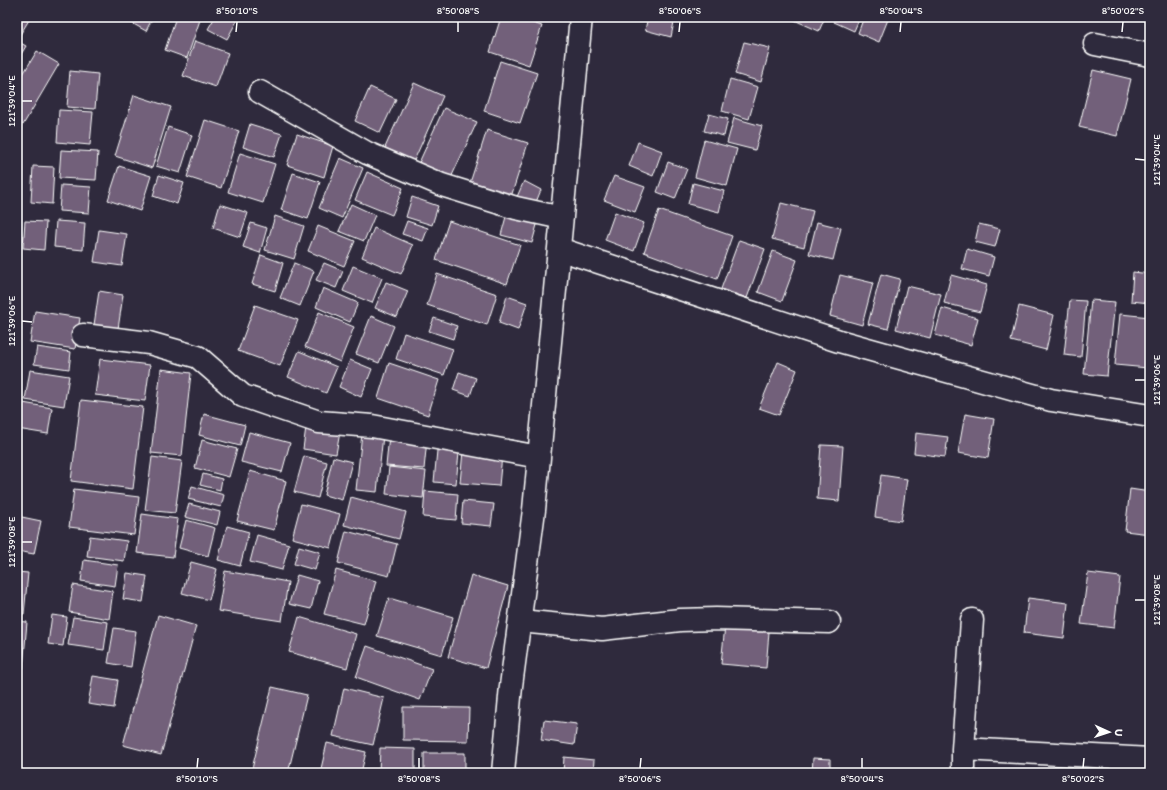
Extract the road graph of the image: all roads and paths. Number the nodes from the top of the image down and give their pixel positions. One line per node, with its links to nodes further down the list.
1 (582, 17): 5 (street)
2 (1095, 44): 3 (street)
3 (1150, 55)
4 (260, 92): 5 (street)
5 (562, 218): 6 (street)
6 (559, 249): 8 (street); 9 (street)
7 (83, 335): 9 (street)
8 (1150, 416)
9 (539, 457): 11 (street)
10 (972, 620): 13 (street)
11 (520, 621): 12 (street); 15 (street)
12 (829, 622)
13 (963, 749): 14 (street); 16 (street)
14 (1150, 759)
15 (503, 773)
16 (962, 773)

